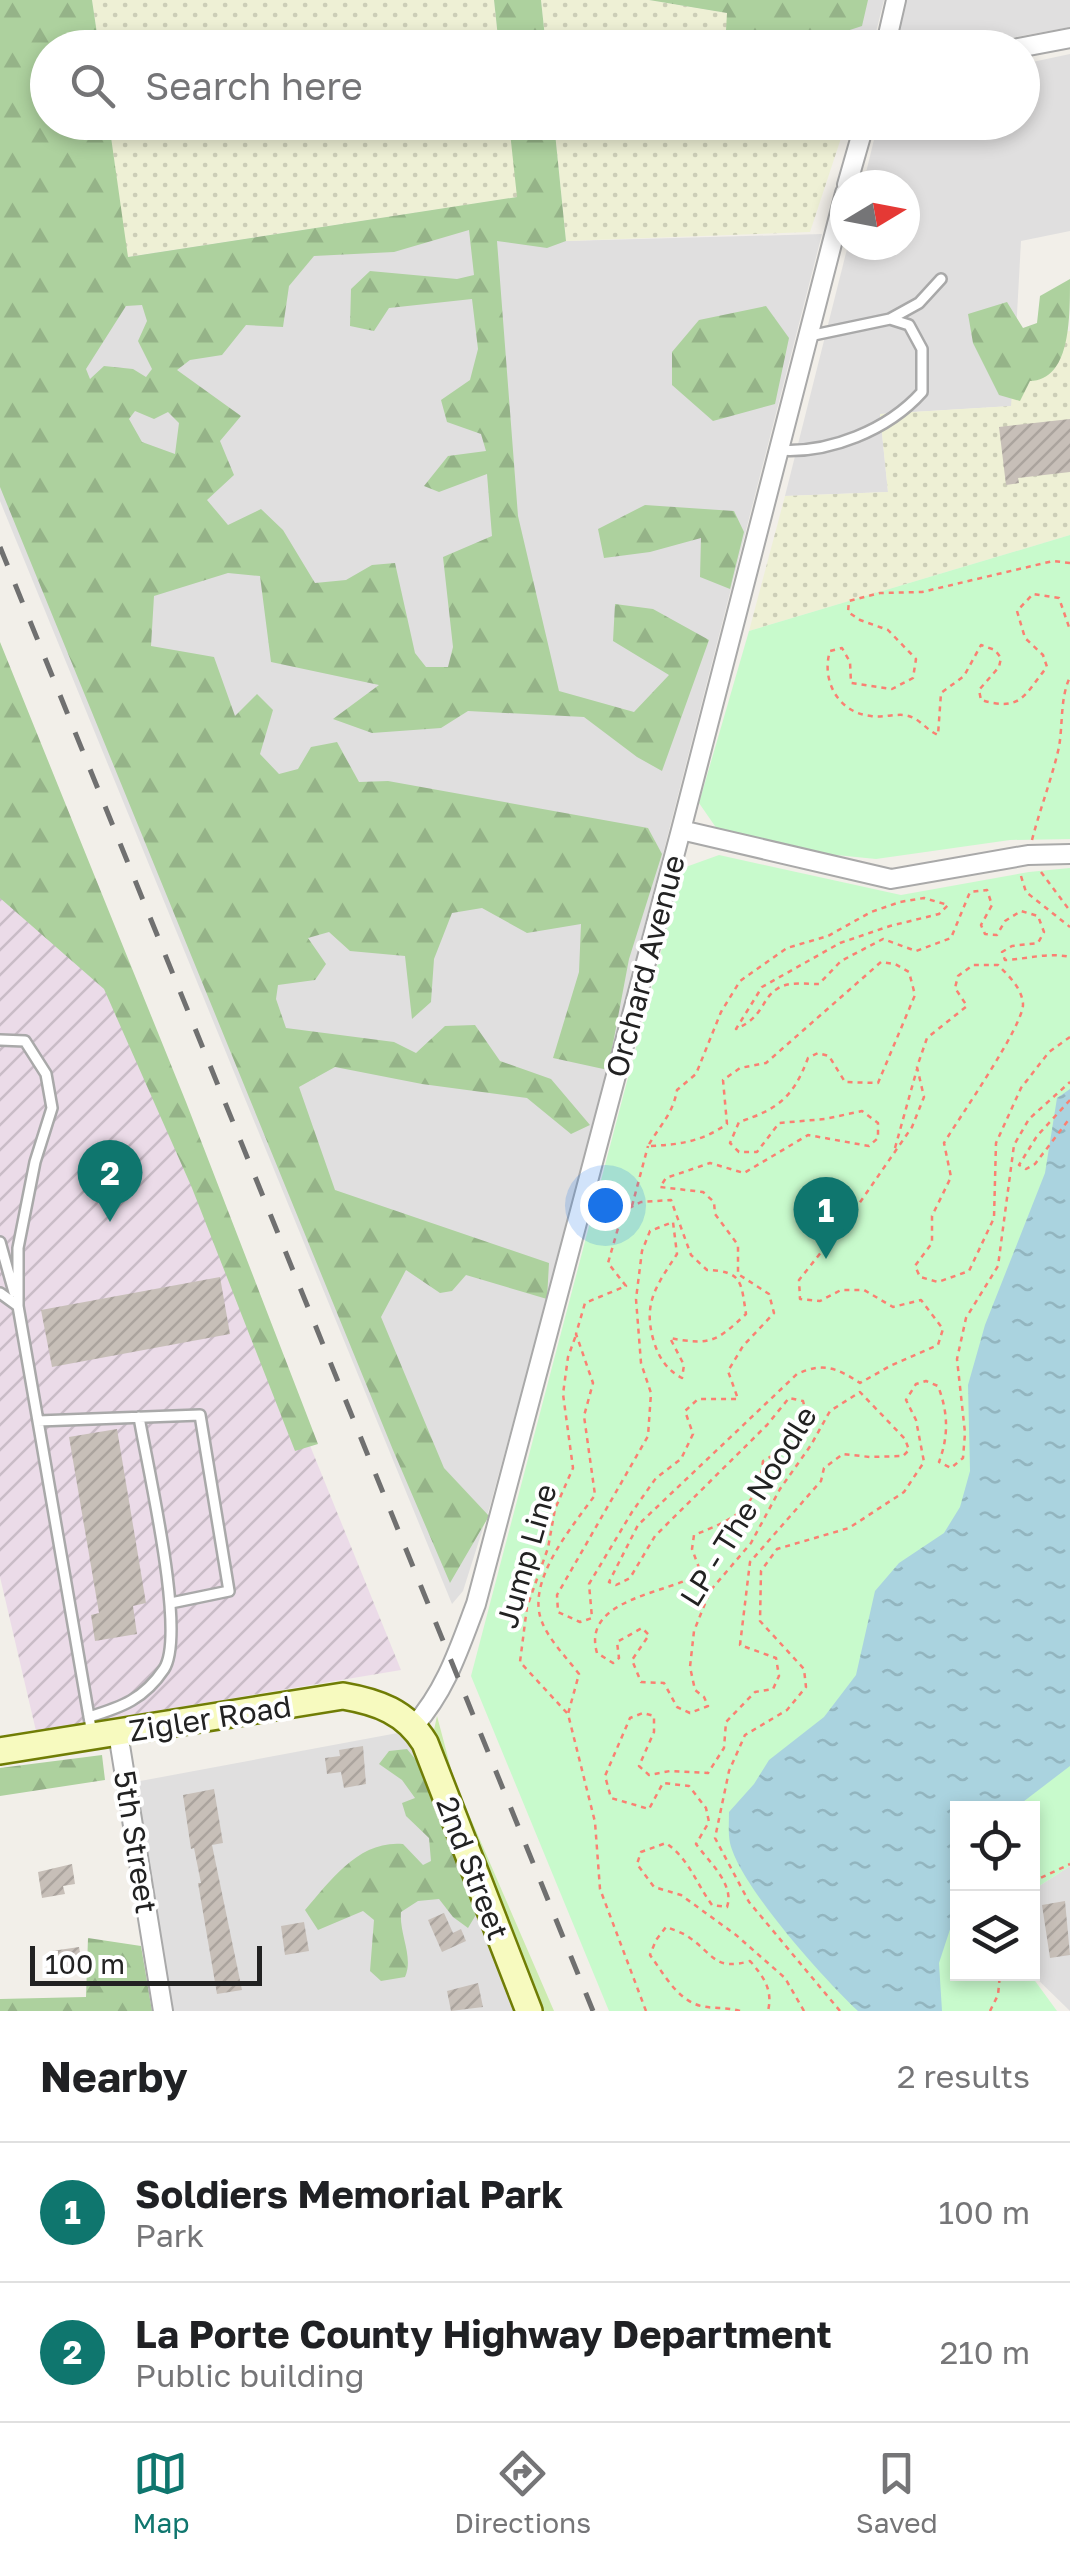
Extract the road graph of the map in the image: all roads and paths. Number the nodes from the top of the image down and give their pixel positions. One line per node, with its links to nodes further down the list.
1 (896, 0): 2 (street)
2 (889, 30)
3 (1070, 38): 4 (street)
4 (1040, 44)
5 (860, 140): 6 (street)
6 (851, 170)
7 (830, 248): 10 (street, Orchard Avenue)
8 (940, 279): 9 (lane)
9 (890, 319): 10 (lane); 11 (lane)
10 (806, 336): 11 (street, Orchard Avenue)
11 (777, 450): 15 (street, Orchard Avenue)
12 (1070, 563): 13 (path)
13 (1070, 630)
14 (1070, 677): 16 (path)
15 (681, 830): 16 (street); 38 (street, Orchard Avenue)
16 (1028, 854): 17 (street); 18 (path); 19 (path)
17 (1070, 854)
18 (1070, 911)
19 (1070, 927)
20 (1070, 957): 27 (path)
21 (1070, 1038): 23 (path)
22 (0, 1040): 32 (lane)
23 (917, 1067): 28 (path); 28 (path, LP - The Noodle)
24 (1070, 1082): 50 (path, LP - The Noodle)
25 (1070, 1100): 26 (path)
26 (1070, 1118)
27 (648, 1146): 29 (path); 29 (path)
28 (894, 1154): 49 (path, LP - The Noodle)
29 (631, 1207): 33 (path)
30 (0, 1242): 32 (lane)
31 (0, 1293): 32 (lane)
32 (18, 1306): 35 (lane)
33 (576, 1334): 37 (path, Jump Line); 37 (path)
34 (140, 1418): 35 (lane); 36 (lane); 36 (lane)
35 (38, 1422): 39 (lane)
36 (170, 1603): 39 (lane)
37 (568, 1714): 46 (path)
38 (414, 1726): 39 (street, Zigler Road); 45 (street, 2nd Street)
39 (100, 1729): 40 (street, Zigler Road); 44 (street, 5th Street)
40 (0, 1751)
41 (1070, 1864): 42 (path)
42 (1040, 1878)
43 (999, 1981): 51 (path)
44 (163, 2011)
45 (529, 2011)
46 (646, 2011)
47 (740, 2011): 48 (path)
48 (768, 2011)
49 (804, 2011)
50 (840, 2011)
51 (990, 2011)

